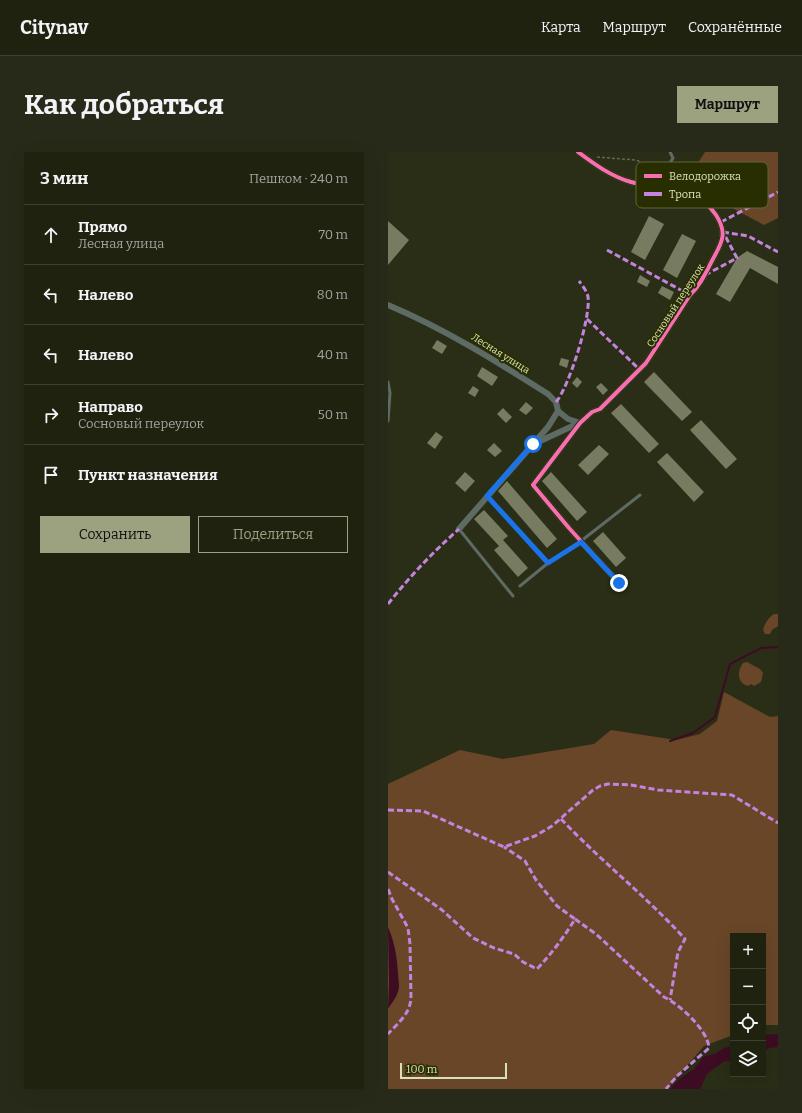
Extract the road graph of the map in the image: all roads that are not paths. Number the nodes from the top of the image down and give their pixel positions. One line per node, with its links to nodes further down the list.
1 (578, 152): 4 (street)
2 (670, 152): 3 (lane)
3 (670, 162)
4 (636, 183)
5 (711, 208): 10 (street, Сосновый переулок)
6 (388, 305): 8 (street, Лесная улица)
7 (388, 382): 9 (lane)
8 (558, 411): 10 (street); 11 (street)
9 (388, 421)
10 (580, 423): 11 (street); 15 (street, Сосновый переулок)
11 (533, 444): 13 (street)
12 (640, 495): 15 (lane)
13 (487, 496): 14 (street); 16 (lane)
14 (459, 529): 19 (lane)
15 (581, 542): 16 (lane); 17 (street, Сосновый переулок)
16 (548, 563): 18 (lane)
17 (619, 583)
18 (520, 586)
19 (513, 596)

